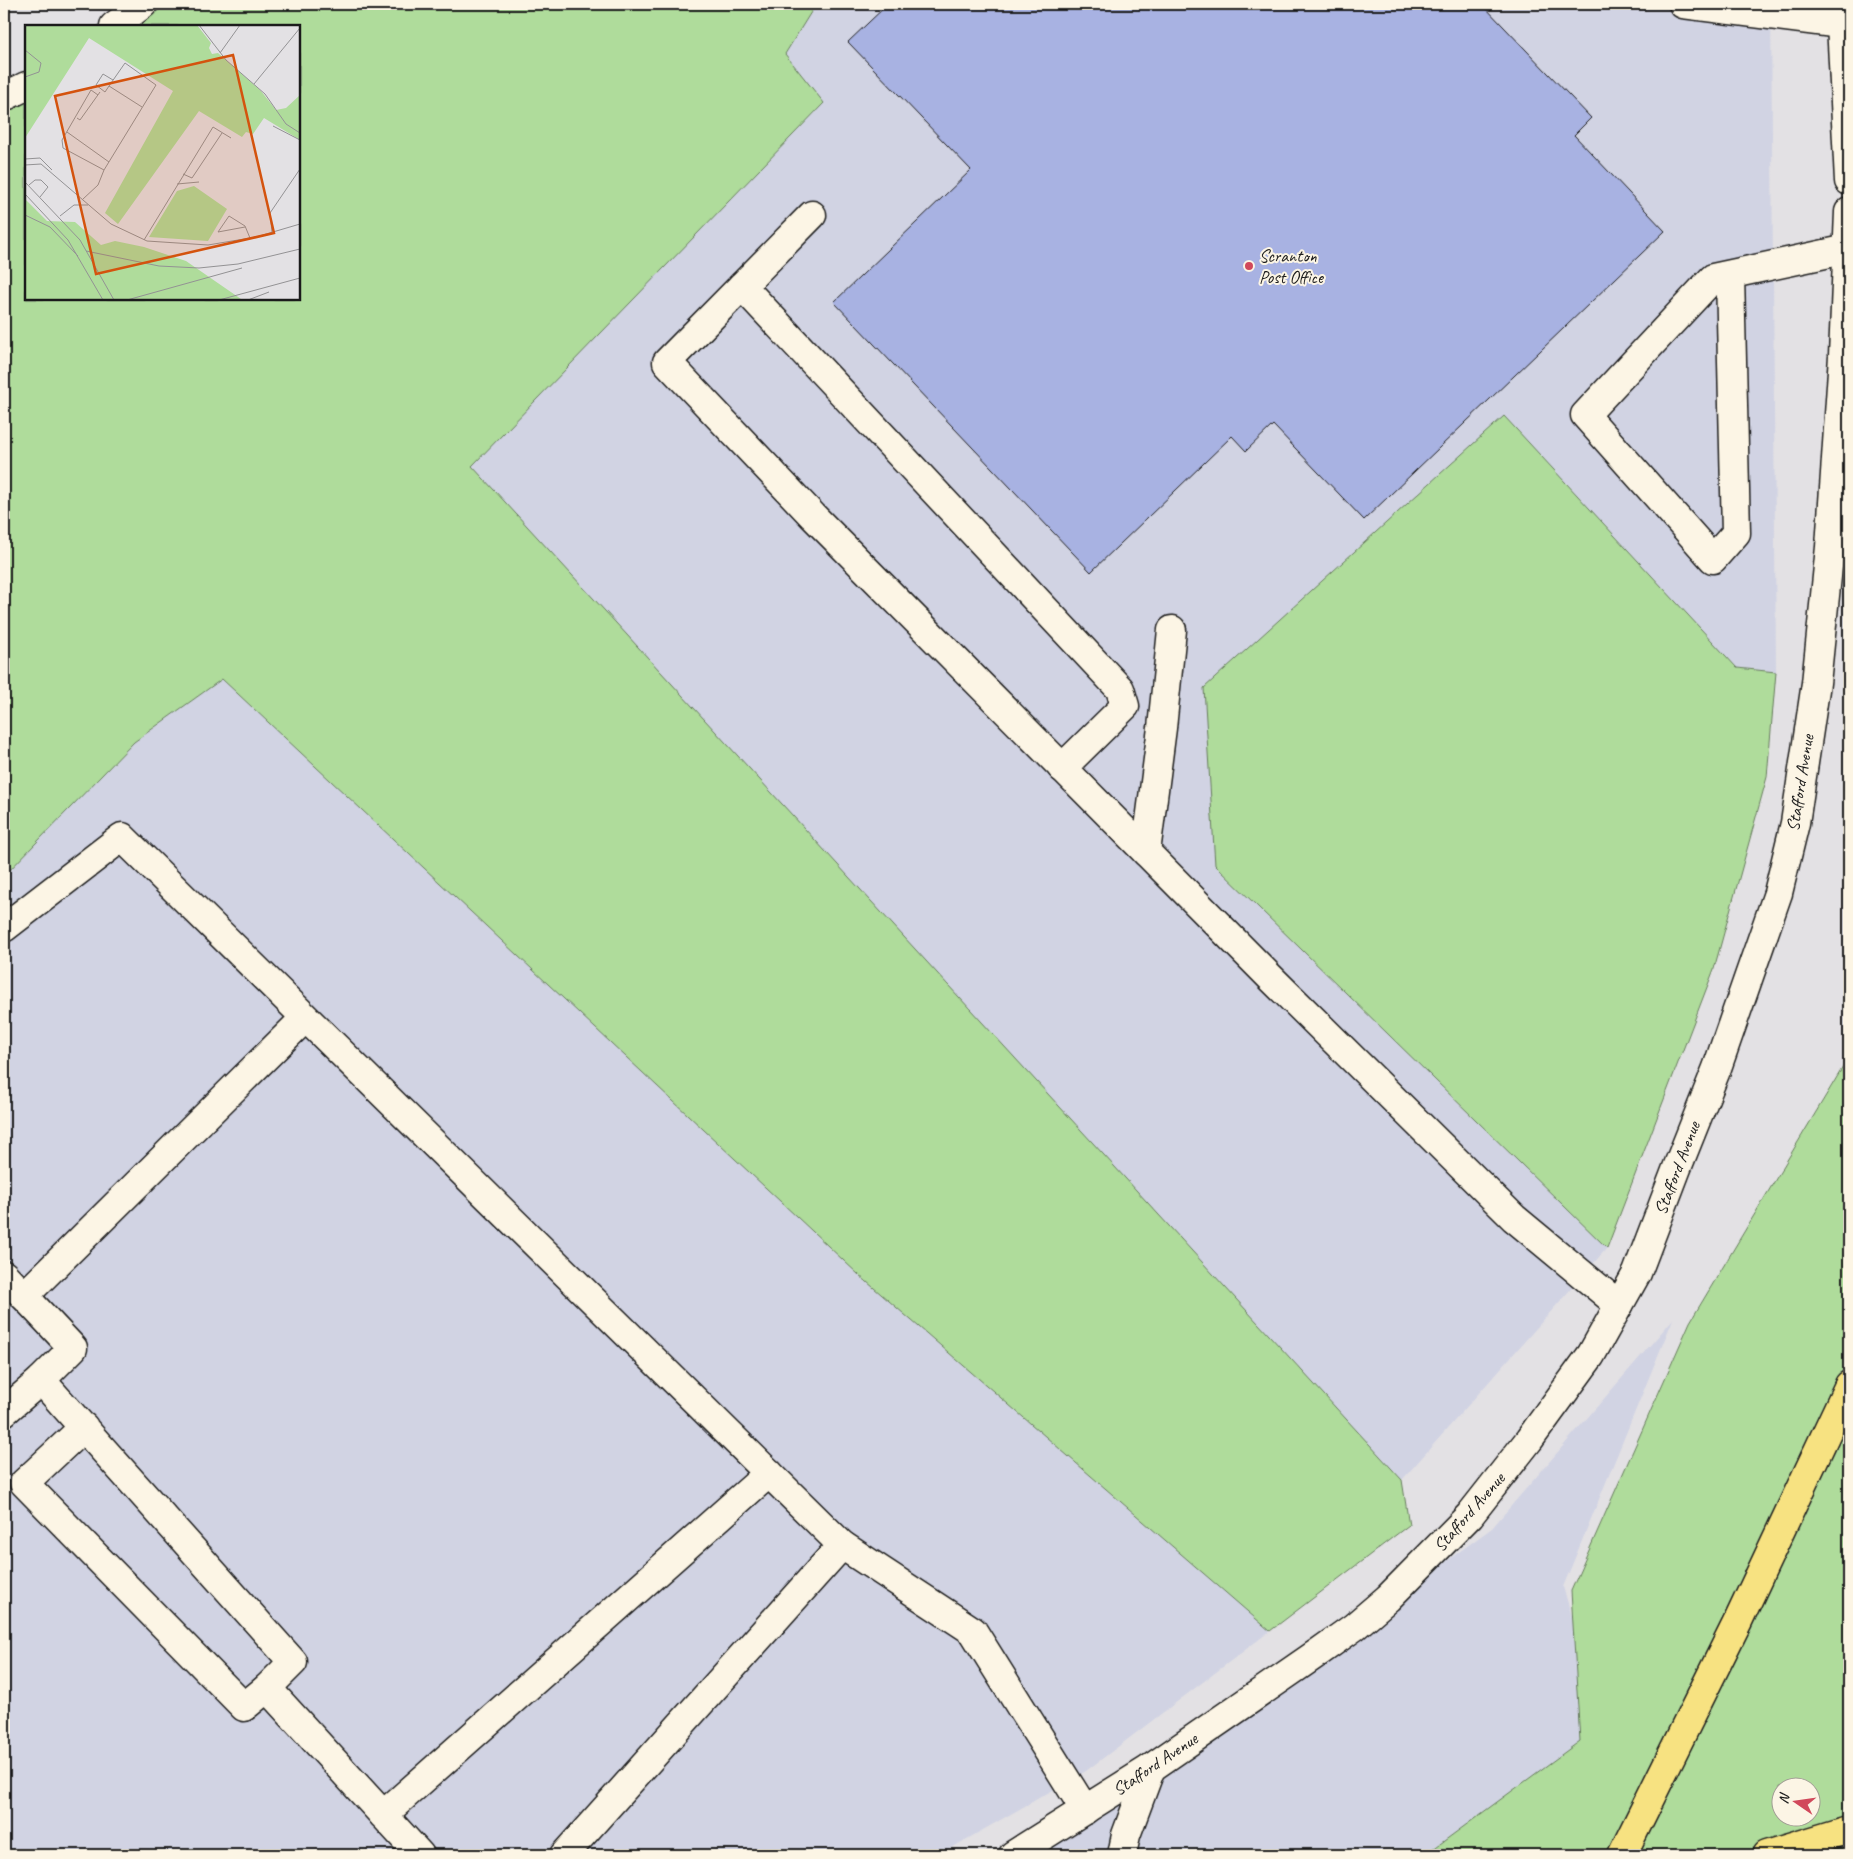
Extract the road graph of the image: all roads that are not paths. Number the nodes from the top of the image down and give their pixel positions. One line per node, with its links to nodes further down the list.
1 (143, 4): 4 (street)
2 (1683, 4): 3 (street)
3 (1841, 14): 7 (street)
4 (115, 25)
5 (25, 86): 6 (street)
6 (4, 97)
7 (1849, 181)
8 (1849, 212): 10 (street, Stafford Avenue)
9 (812, 215): 12 (street)
10 (1848, 249): 11 (street); 20 (street, Stafford Avenue)
11 (1730, 275): 11 (street)
12 (742, 286): 14 (street); 14 (street)
13 (1172, 630): 15 (street)
14 (1062, 768): 15 (street)
15 (1146, 852): 20 (street)
16 (4, 928): 17 (street)
17 (305, 1018): 19 (street); 25 (street)
18 (4, 1276): 19 (street)
19 (24, 1296): 21 (street)
20 (1620, 1305): 28 (street, Stafford Avenue)
21 (40, 1380): 23 (street); 24 (street)
22 (1849, 1385): 36 (main road)
23 (4, 1412)
24 (84, 1427): 27 (street); 27 (street)
25 (769, 1473): 26 (street); 30 (street)
26 (842, 1545): 29 (street); 33 (street)
27 (267, 1688): 30 (street)
28 (1151, 1768): 29 (street, Stafford Avenue); 35 (street)
29 (1085, 1810): 34 (street, Stafford Avenue)
30 (383, 1815): 32 (street)
31 (1849, 1830): 37 (main road)
32 (420, 1855)
33 (564, 1855)
34 (1013, 1855)
35 (1122, 1855)
36 (1622, 1855)
37 (1766, 1855)

